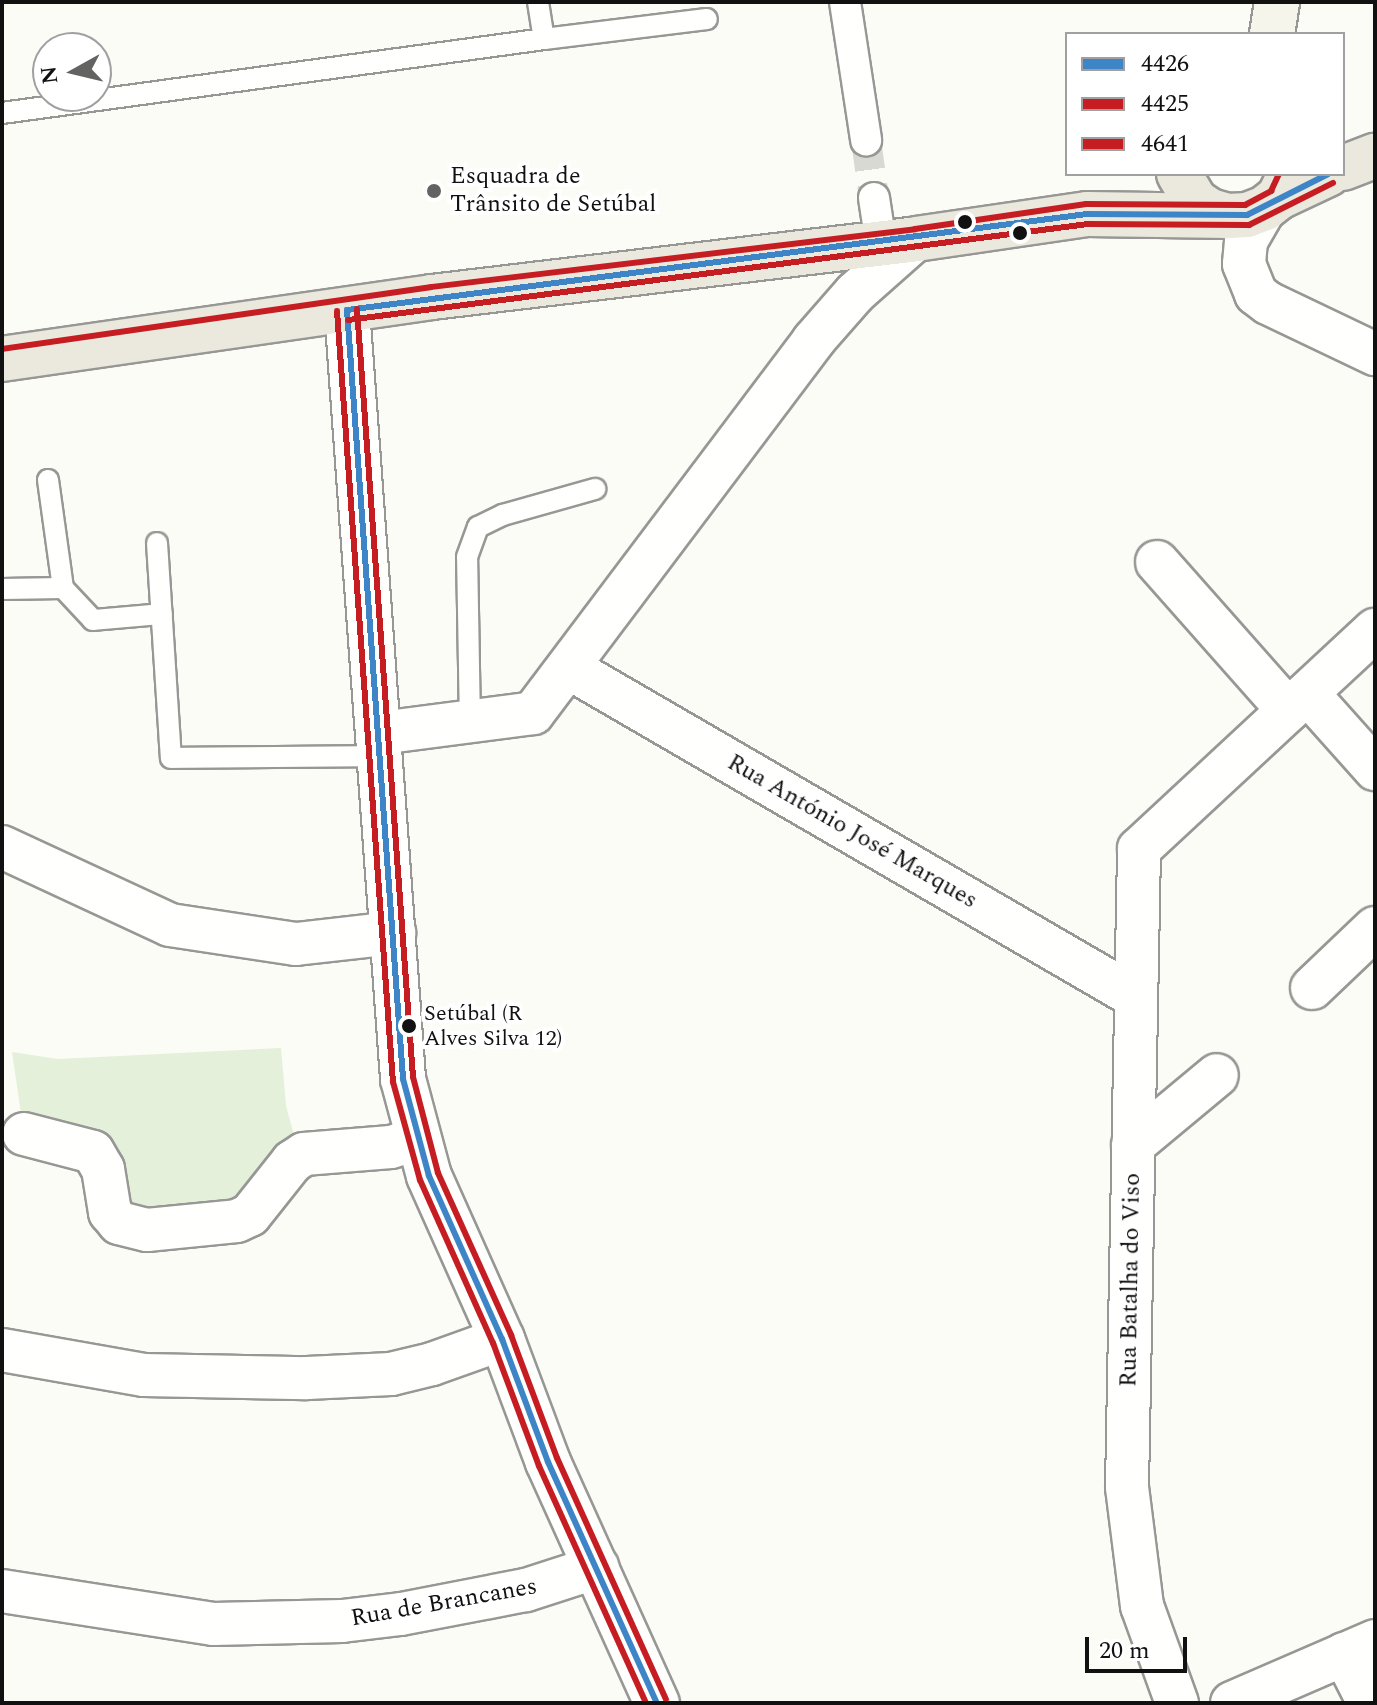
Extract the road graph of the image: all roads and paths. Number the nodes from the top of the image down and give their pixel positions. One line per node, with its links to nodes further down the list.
1 (538, 2): 6 (lane)
2 (845, 2): 8 (street)
3 (1277, 2): 5 (main road)
4 (707, 19): 6 (lane)
5 (1272, 32)
6 (544, 39): 7 (lane)
7 (2, 113)
8 (866, 140)
9 (1345, 149): 10 (main road)
10 (1375, 154): 11 (main road)
11 (1345, 167)
12 (1149, 176): 17 (main road)
13 (1180, 176): 16 (main road)
14 (1323, 176): 16 (main road)
15 (874, 198): 18 (street)
16 (1266, 199): 17 (main road); 20 (street)
17 (1087, 214): 18 (main road)
18 (899, 242): 19 (main road); 30 (street)
19 (347, 310): 21 (main road); 33 (street)
20 (1375, 354)
21 (2, 359)
22 (48, 480): 26 (lane)
23 (595, 489): 32 (lane)
24 (157, 543): 28 (lane)
25 (1157, 562): 31 (street)
26 (63, 588): 27 (lane); 28 (lane)
27 (2, 589)
28 (162, 614): 33 (lane)
29 (1375, 630): 31 (street)
30 (569, 668): 32 (street); 39 (street, Rua António José Marques)
31 (1298, 702): 34 (street); 39 (street, Rua Batalha do Viso)
32 (470, 724): 33 (street)
33 (380, 744): 37 (street)
34 (1375, 769)
35 (2, 847): 37 (street)
36 (1375, 928): 38 (street)
37 (394, 933): 42 (street)
38 (1312, 988)
39 (1134, 996): 43 (street, Rua Batalha do Viso)
40 (1217, 1075): 43 (street)
41 (24, 1134): 42 (street)
42 (417, 1139): 44 (street)
43 (1133, 1145): 50 (street, Rua Batalha do Viso)
44 (502, 1339): 45 (street); 46 (street)
45 (2, 1350)
46 (597, 1567): 47 (street, Rua de Brancanes); 49 (street)
47 (2, 1591)
48 (1360, 1648): 51 (street); 52 (street)
49 (657, 1703)
50 (1177, 1703)
51 (1232, 1703)
52 (1369, 1703)

